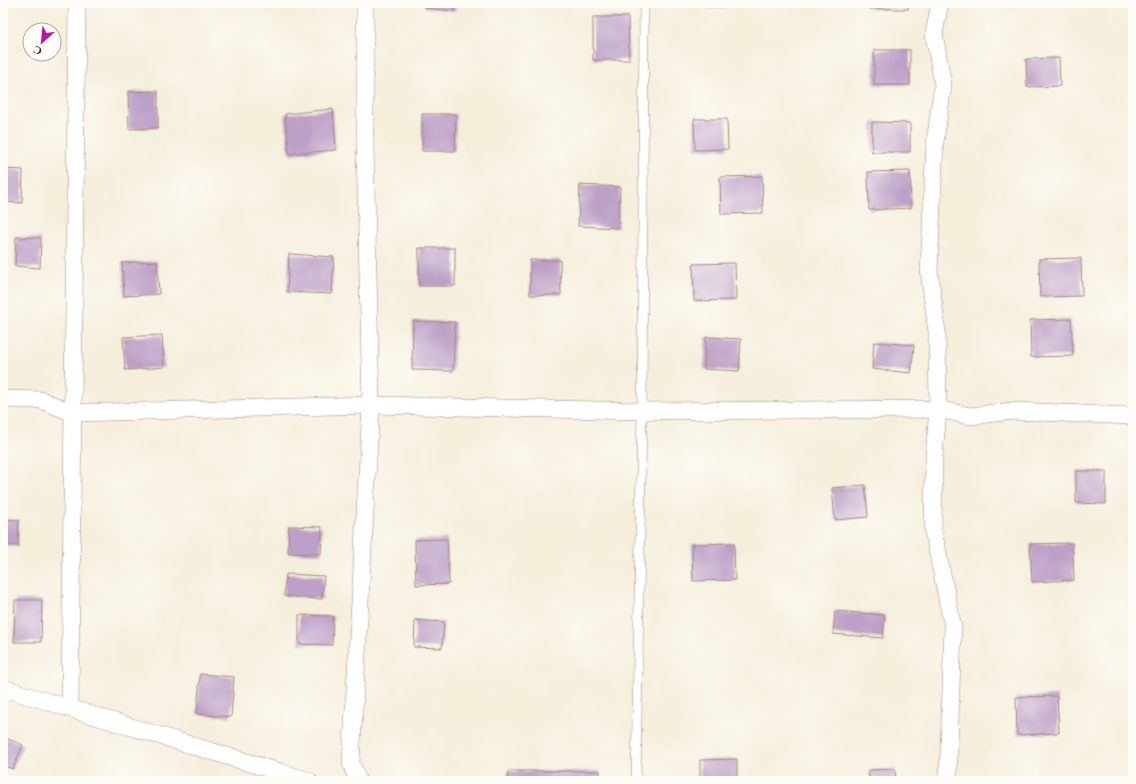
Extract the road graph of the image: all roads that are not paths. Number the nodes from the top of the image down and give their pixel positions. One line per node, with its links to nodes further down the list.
1 (78, 3): 9 (street)
2 (365, 3): 6 (street)
3 (644, 3): 8 (lane)
4 (940, 3): 7 (street)
5 (3, 400): 9 (street)
6 (371, 405): 8 (street); 9 (street); 14 (street)
7 (938, 409): 8 (street); 10 (street); 16 (street)
8 (642, 411): 15 (lane)
9 (73, 413): 12 (street)
10 (1133, 416)
11 (3, 688): 12 (street)
12 (70, 707): 13 (street)
13 (309, 781)
14 (358, 781)
15 (636, 781)
16 (948, 781)

